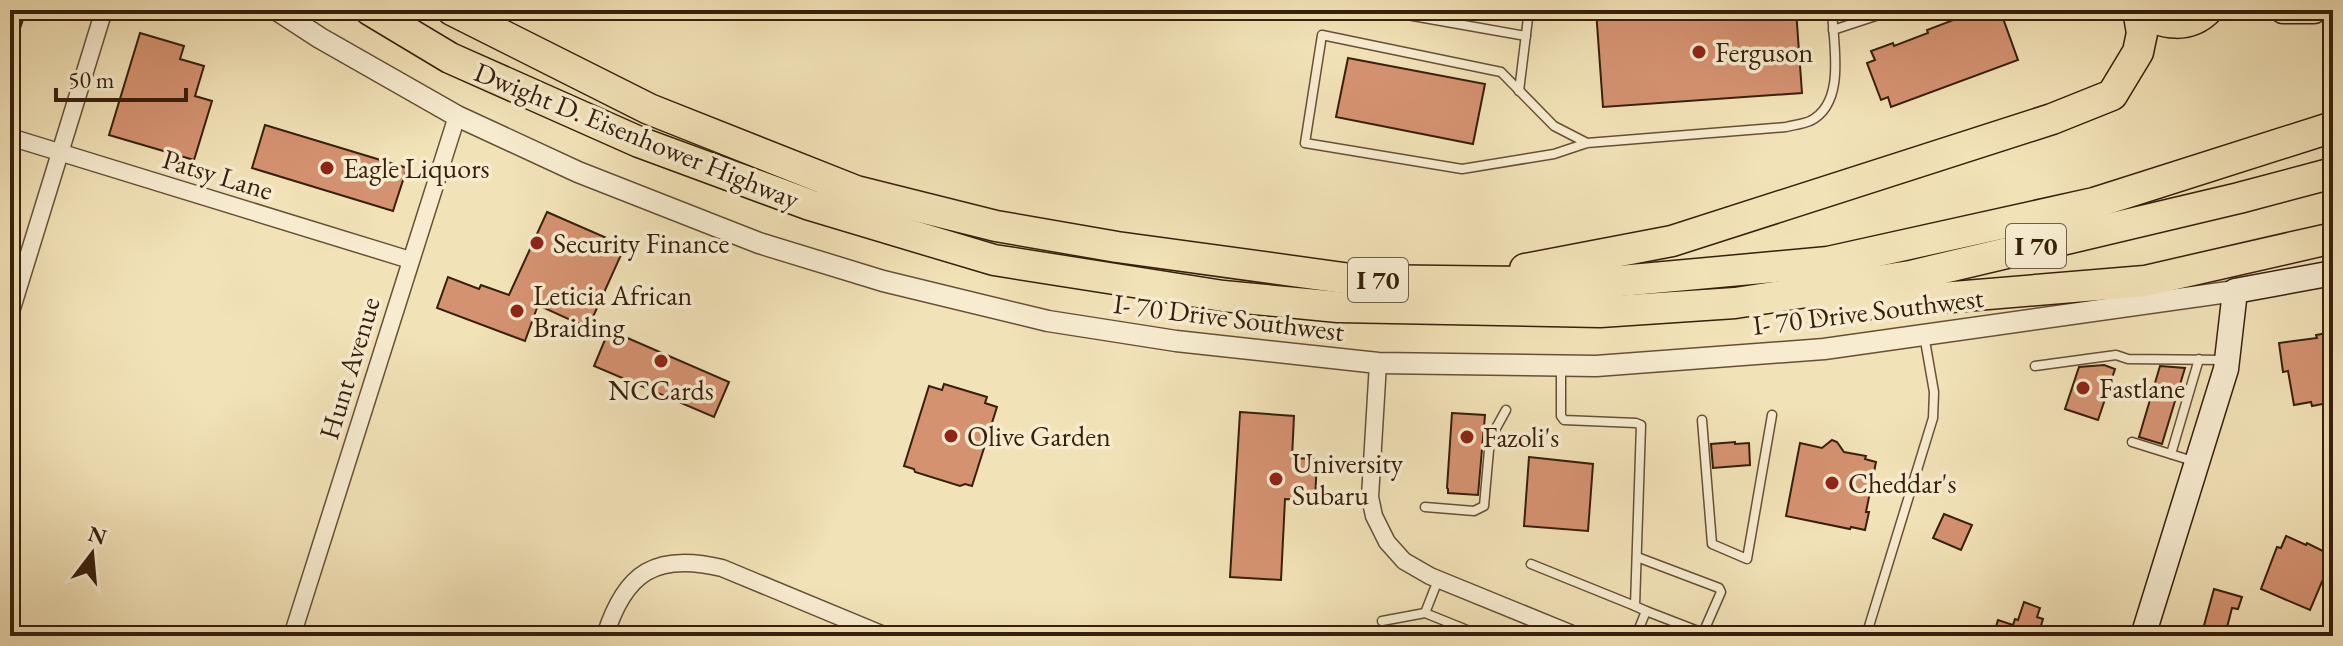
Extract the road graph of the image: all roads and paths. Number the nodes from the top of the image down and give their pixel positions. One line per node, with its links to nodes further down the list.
1 (104, 10): 20 (street)
2 (277, 10): 16 (street, I- 70 Drive Southwest)
3 (370, 10): 27 (highway, Dwight D. Eisenhower Highway / I 70)
4 (452, 10): 25 (highway, Dwight D. Eisenhower Highway / I 70)
5 (1379, 10): 14 (lane)
6 (1529, 10): 14 (lane)
7 (1832, 10): 13 (lane)
8 (1894, 10): 13 (lane)
9 (2140, 10): 12 (main road); 25 (highway)
10 (2283, 10): 11 (main road)
11 (2314, 10)
12 (2211, 12)
13 (1833, 30): 19 (lane)
14 (1526, 36): 15 (lane)
15 (1519, 91): 19 (lane); 19 (lane)
16 (457, 116): 23 (street, Hunt Avenue); 32 (street, I- 70 Drive Southwest)
17 (2333, 127): 25 (highway, Dwight D. Eisenhower Highway / I 70)
18 (10, 137): 20 (street, Patsy Lane)
19 (1587, 143)
20 (60, 152): 23 (street, Patsy Lane); 28 (street)
21 (2333, 173): 27 (highway, Dwight D. Eisenhower Highway / I 70)
22 (2333, 238): 27 (highway)
23 (410, 260): 49 (street, Hunt Avenue)
24 (2333, 273): 26 (main road)
25 (1460, 281)
26 (2235, 291): 29 (street, I- 70 Drive Southwest); 31 (main road)
27 (1735, 303)
28 (10, 315)
29 (1924, 335): 33 (street, I- 70 Drive Southwest); 55 (lane)
30 (2199, 359): 31 (lane); 34 (lane); 39 (lane)
31 (2227, 360): 40 (main road)
32 (1378, 363): 33 (street, I- 70 Drive Southwest); 44 (street)
33 (1561, 366): 42 (lane)
34 (2035, 366)
35 (1506, 410): 41 (lane)
36 (1772, 415): 37 (lane)
37 (1702, 420)
38 (2132, 442): 39 (lane)
39 (2171, 454): 40 (lane)
40 (2197, 462): 56 (main road)
41 (1425, 507)
42 (1637, 557): 45 (lane); 46 (lane)
43 (1531, 564): 45 (lane)
44 (1438, 580): 47 (lane); 53 (street)
45 (1635, 606): 46 (lane)
46 (1646, 611): 54 (lane)
47 (1425, 613): 48 (lane); 52 (lane)
48 (1382, 621)
49 (292, 636)
50 (605, 636): 51 (street)
51 (886, 636)
52 (1482, 636)
53 (1577, 636)
54 (1636, 636)
55 (1866, 636)
56 (2143, 636)

